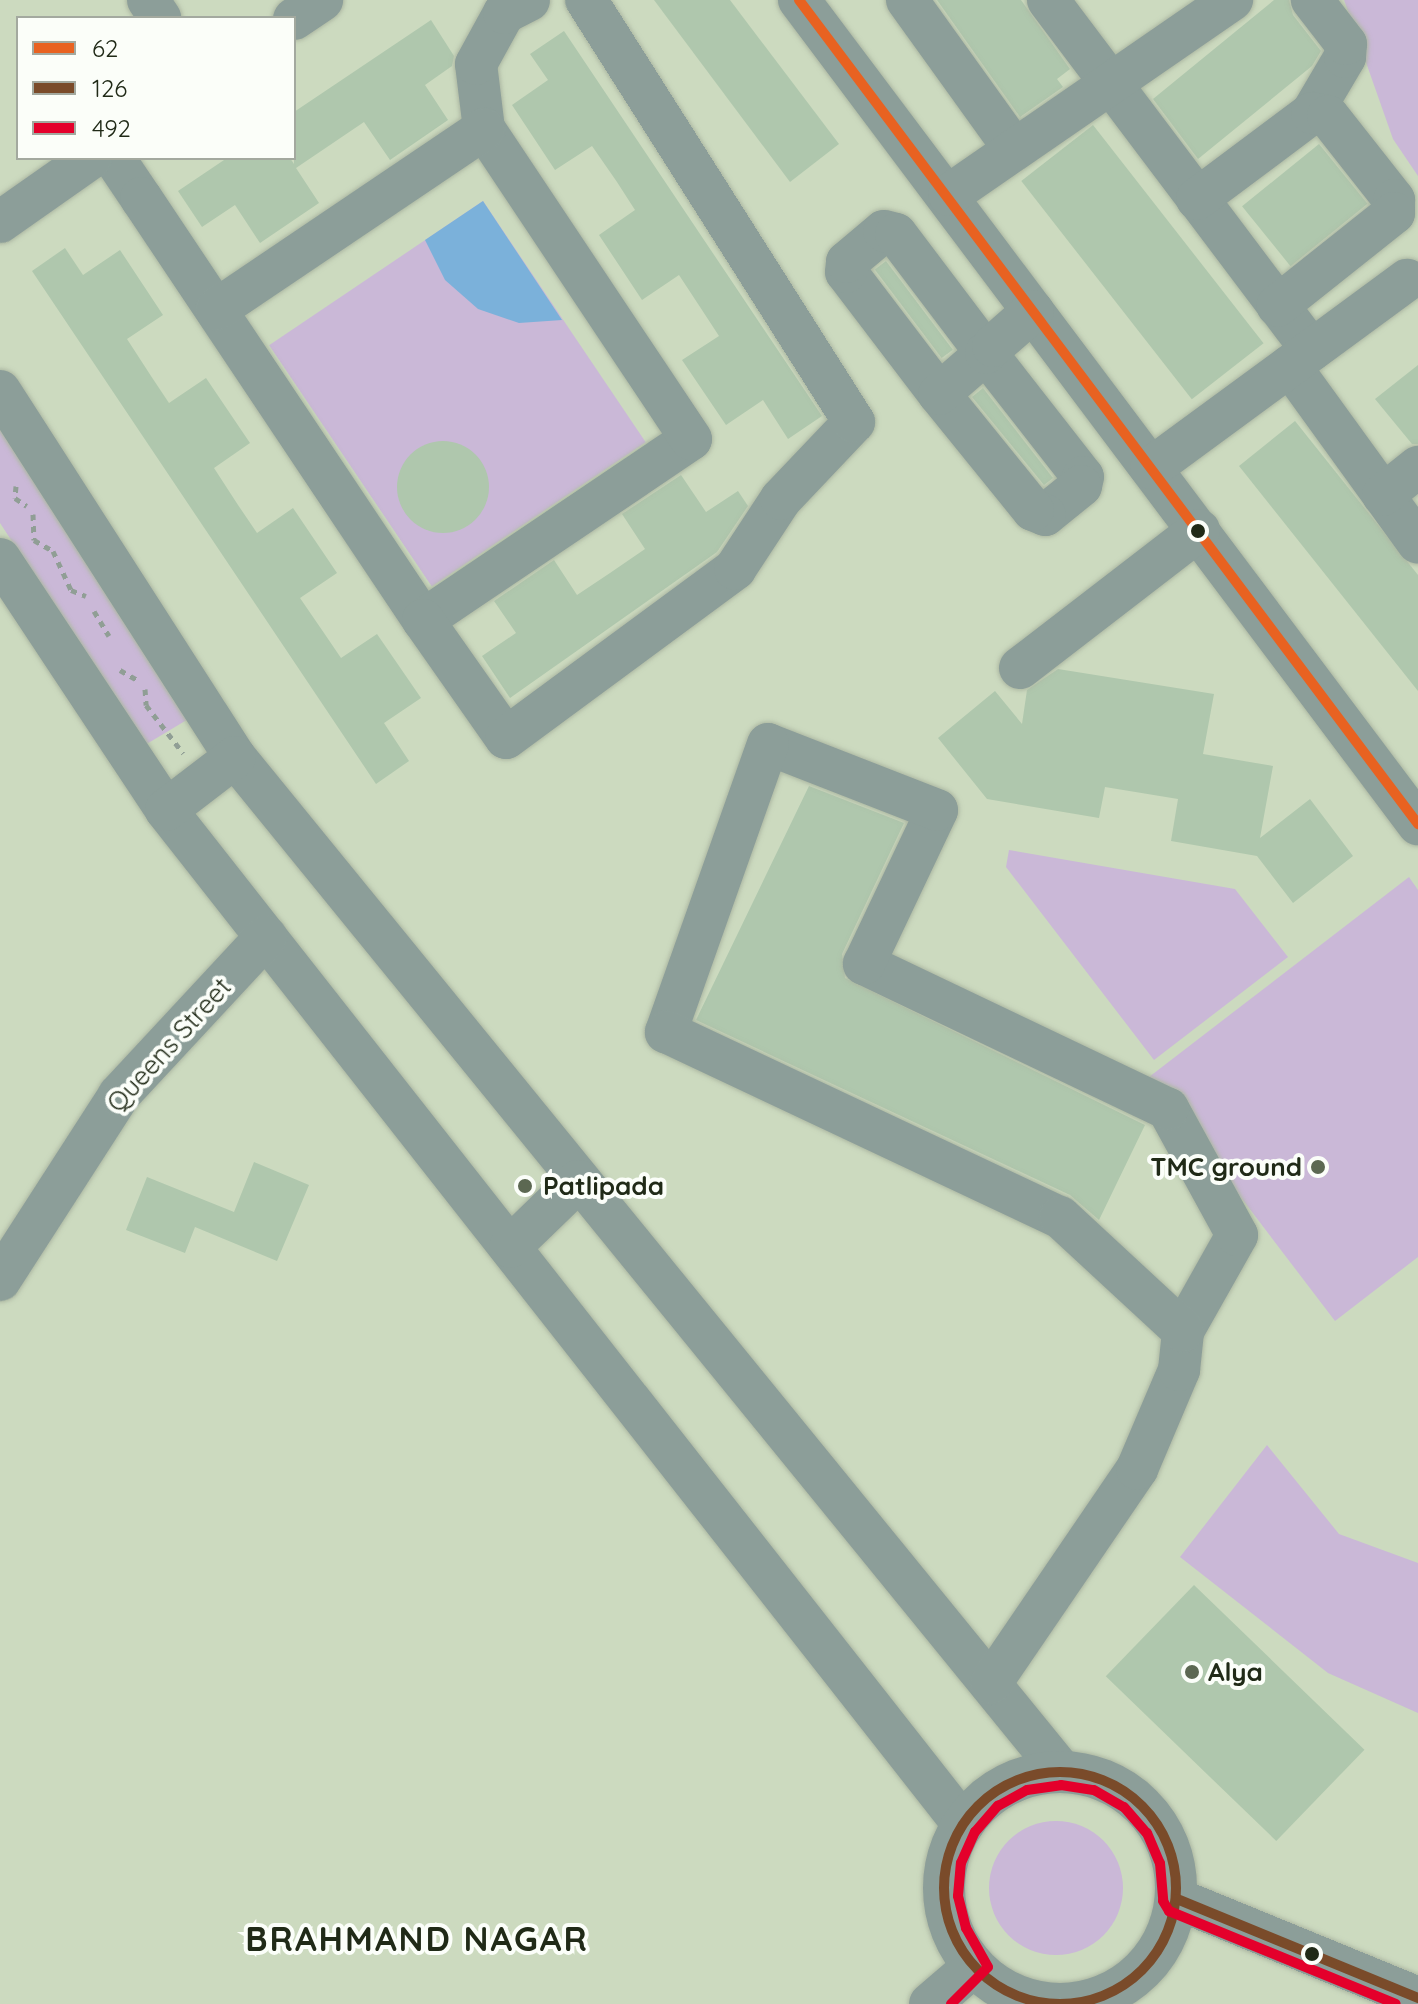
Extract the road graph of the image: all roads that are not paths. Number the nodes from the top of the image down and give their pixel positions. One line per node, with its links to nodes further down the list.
1 (322, 0): 9 (street)
2 (529, 0): 12 (street)
3 (586, 0): 33 (street)
4 (799, 0): 16 (street)
5 (907, 0): 13 (street)
6 (1048, 0): 10 (street)
7 (1232, 0): 10 (street)
8 (1312, 0): 11 (street)
9 (296, 18)
10 (1113, 83): 13 (street); 17 (street)
11 (1312, 113): 17 (street); 20 (street)
12 (484, 129): 21 (street); 33 (street)
13 (1014, 149): 16 (street)
14 (88, 160): 18 (street)
15 (115, 160): 21 (street)
16 (949, 195): 22 (street)
17 (1197, 199): 20 (street)
18 (0, 222)
19 (1407, 280): 24 (street)
20 (1277, 306): 24 (street)
21 (216, 310): 33 (street)
22 (1033, 311): 23 (street); 28 (street)
23 (986, 353): 26 (street); 26 (street); 26 (street)
24 (1301, 358): 28 (street); 29 (street)
25 (0, 391): 35 (street)
26 (939, 394)
27 (1418, 467): 29 (street)
28 (1151, 468): 30 (street)
29 (1383, 495): 31 (street)
30 (1199, 530): 34 (street); 37 (street)
31 (1418, 543)
32 (0, 559): 36 (street)
33 (423, 620)
34 (1020, 668)
35 (221, 769): 36 (street); 39 (street)
36 (166, 810): 38 (street)
37 (1418, 824)
38 (266, 937): 40 (street); 41 (street, Queens Street)
39 (578, 1181): 40 (street); 43 (street)
40 (510, 1247): 45 (street)
41 (0, 1280)
42 (1183, 1331): 42 (street); 43 (street)
43 (991, 1683): 44 (street)
44 (1061, 1771): 45 (street); 46 (street)
45 (963, 1824): 47 (street)
46 (1177, 1899): 48 (street); 49 (street)
47 (974, 1966): 50 (street); 51 (street)
48 (1131, 1998): 50 (street)
49 (1418, 1998)
50 (1038, 2003)
51 (930, 2004)

